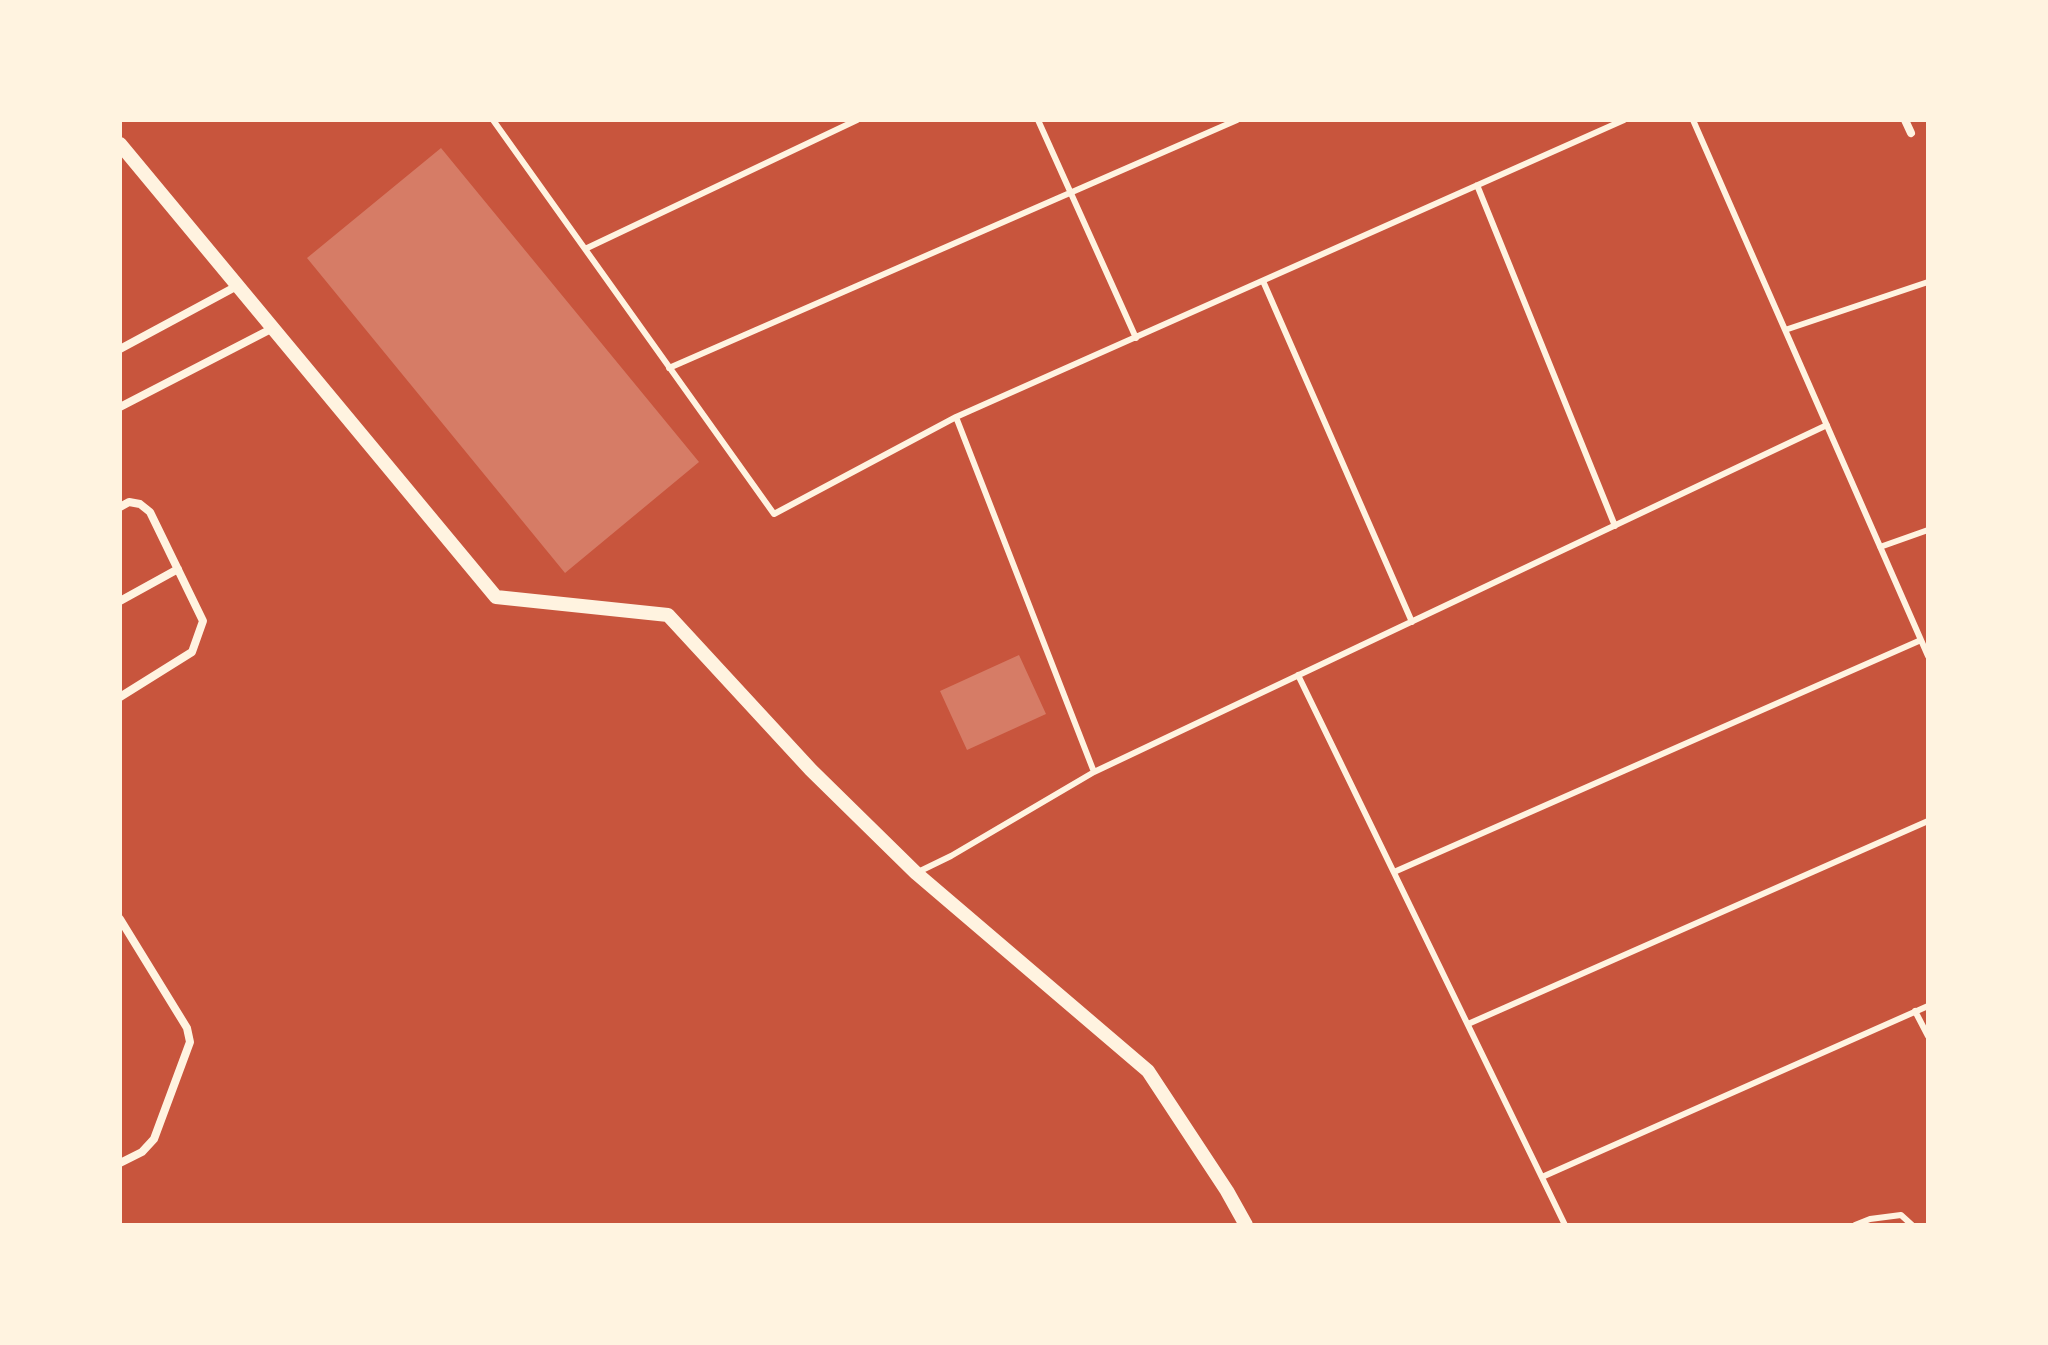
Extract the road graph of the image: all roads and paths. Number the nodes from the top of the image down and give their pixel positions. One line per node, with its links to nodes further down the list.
1 (493, 120): 12 (lane)
2 (857, 120): 12 (lane)
3 (1038, 120): 11 (lane)
4 (1237, 120): 11 (lane)
5 (1624, 120): 10 (lane)
6 (1693, 120): 17 (lane)
7 (1905, 120): 8 (street)
8 (1911, 133)
9 (120, 144): 15 (street)
10 (1477, 185): 13 (lane); 25 (lane)
11 (1071, 194): 18 (lane); 20 (lane)
12 (585, 249): 20 (lane)
13 (1263, 281): 18 (lane); 30 (lane)
14 (1928, 282): 17 (lane)
15 (237, 286): 16 (street); 19 (street)
16 (273, 328): 21 (street); 38 (street)
17 (1785, 330): 23 (lane)
18 (1136, 338): 22 (lane)
19 (120, 349)
20 (669, 368): 22 (lane)
21 (120, 407)
22 (956, 417): 35 (lane)
23 (1827, 425): 25 (lane); 27 (lane)
24 (120, 507): 28 (street)
25 (1615, 526): 30 (lane)
26 (1928, 530): 27 (lane)
27 (1880, 547): 31 (lane)
28 (178, 569): 29 (street); 34 (street)
29 (120, 601)
30 (1412, 622): 33 (lane)
31 (1921, 640): 32 (lane); 37 (lane)
32 (1928, 656)
33 (1298, 675): 35 (lane); 37 (lane)
34 (120, 697)
35 (1094, 772): 38 (lane)
36 (1928, 821): 42 (lane)
37 (1394, 872): 42 (lane)
38 (916, 873): 46 (street)
39 (120, 919): 44 (street)
40 (1928, 1006): 41 (lane)
41 (1915, 1011): 43 (lane); 45 (lane)
42 (1468, 1024): 45 (lane)
43 (1928, 1036)
44 (120, 1163)
45 (1542, 1177): 47 (lane)
46 (1246, 1225)
47 (1565, 1225)
48 (1855, 1225): 49 (lane)
49 (1912, 1225)

